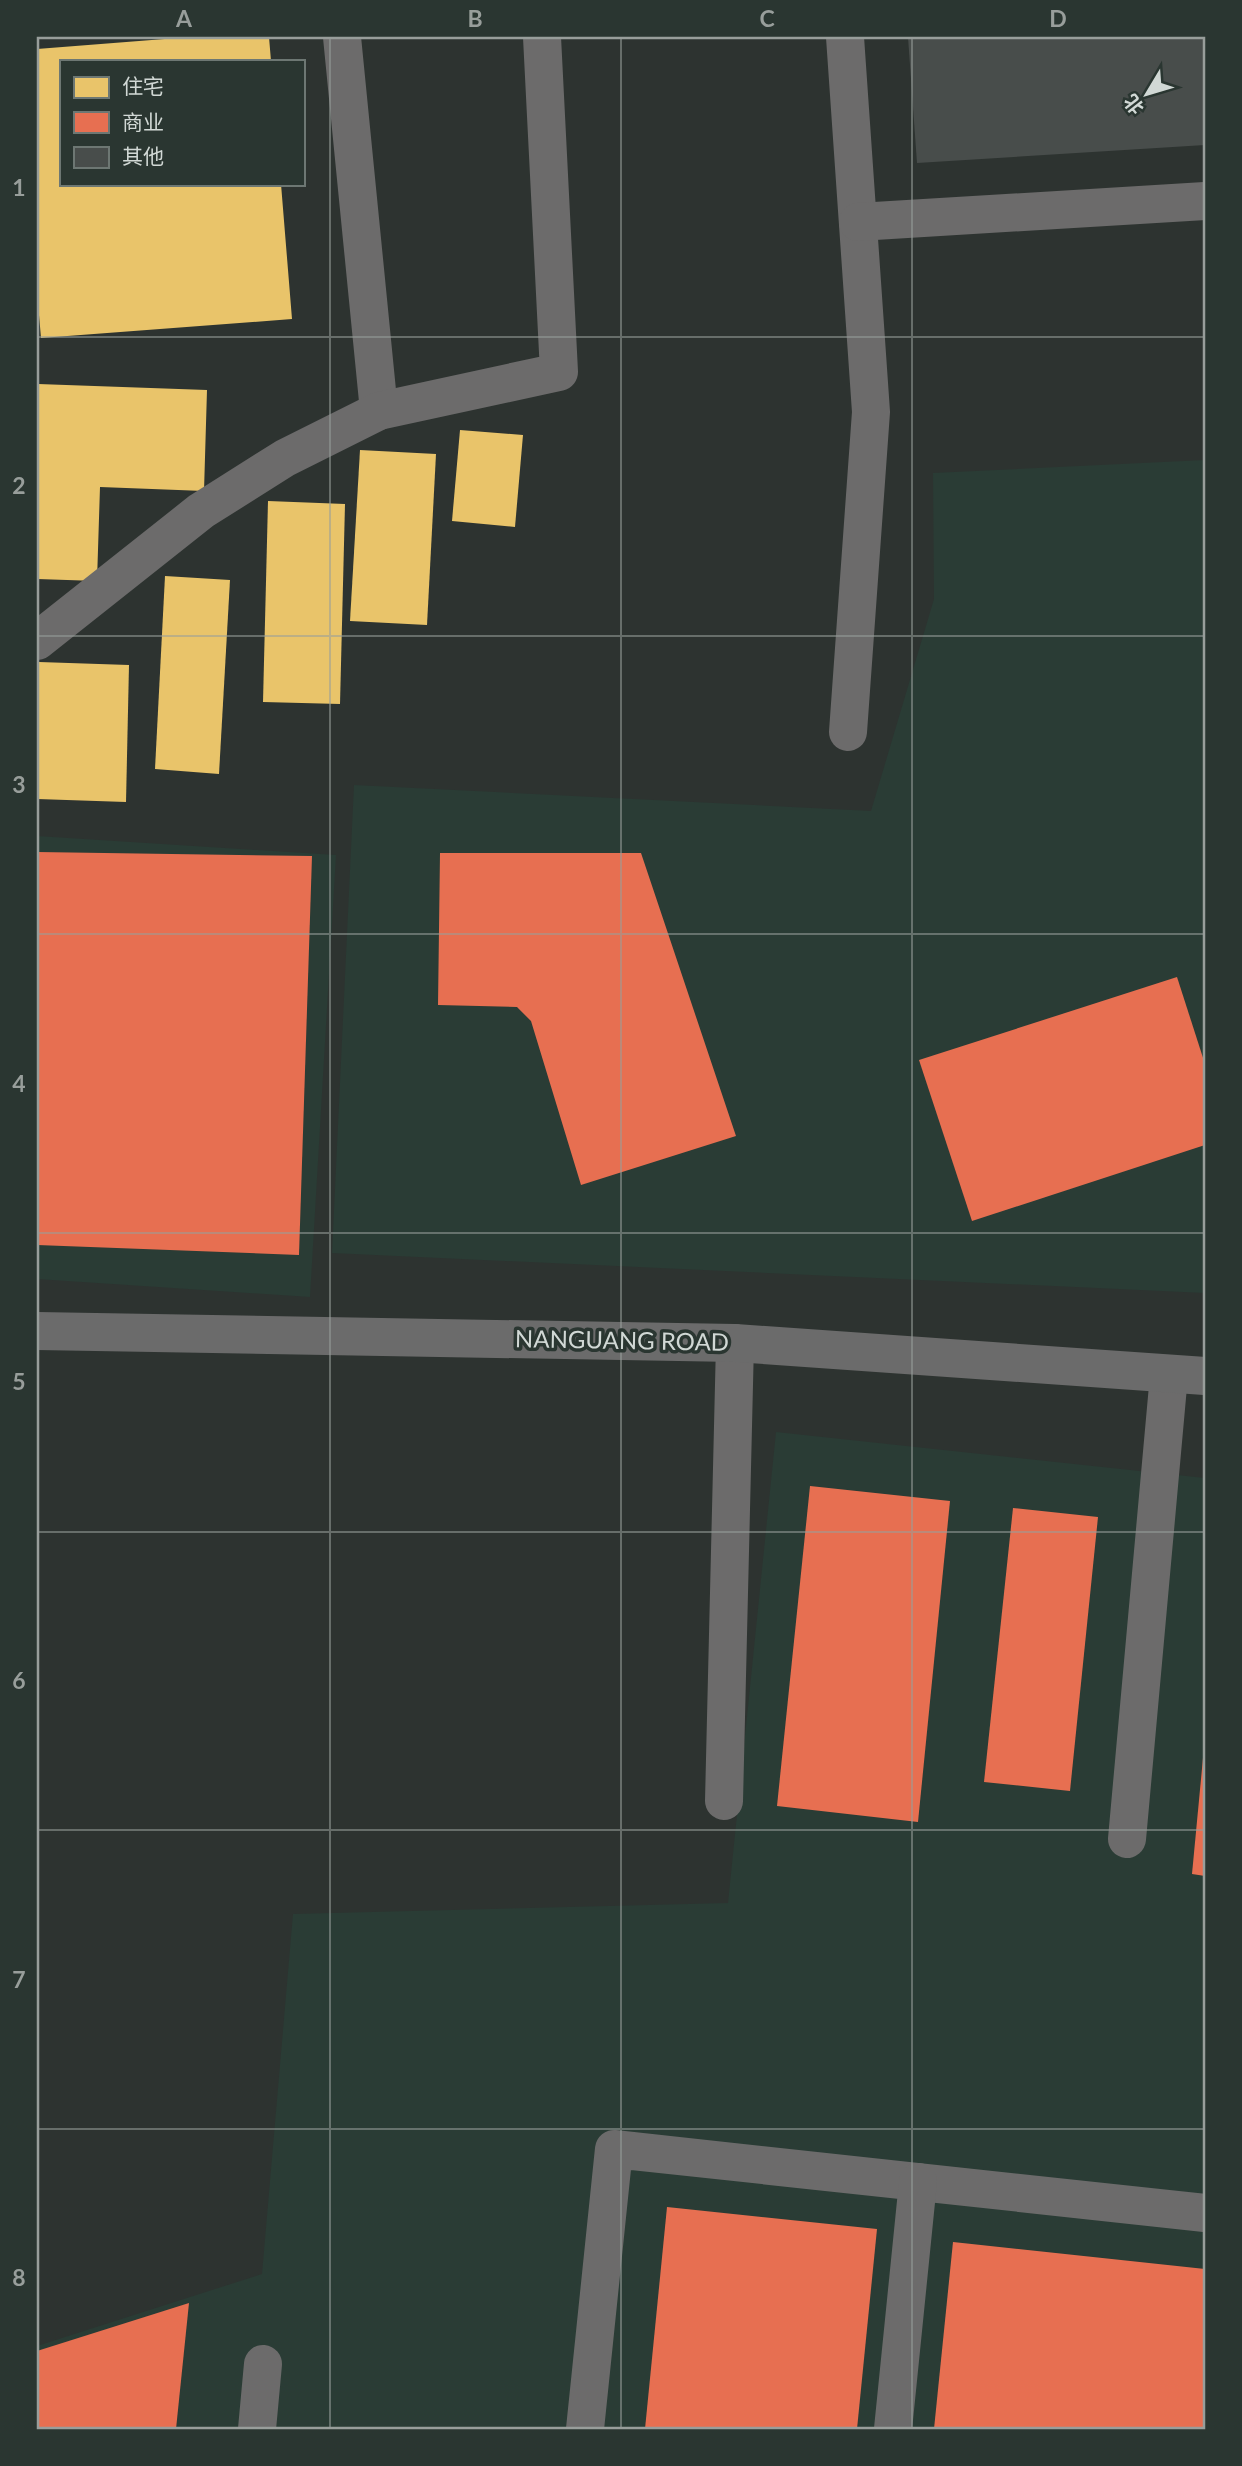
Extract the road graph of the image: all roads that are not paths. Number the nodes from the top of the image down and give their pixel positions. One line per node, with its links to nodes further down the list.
1 (342, 37): 6 (street)
2 (542, 37): 6 (street)
3 (845, 37): 5 (street)
4 (1205, 201): 5 (street)
5 (858, 222): 8 (street)
6 (379, 411): 7 (street)
7 (37, 641)
8 (848, 732)
9 (37, 1331): 10 (main road, NANGUANG ROAD)
10 (735, 1343): 11 (main road, NANGUANG ROAD); 12 (street)
11 (1187, 1376): 13 (street)
12 (724, 1801)
13 (1127, 1839)
14 (918, 2182): 15 (street); 18 (street); 19 (street)
15 (1205, 2213)
16 (264, 2364): 17 (street)
17 (257, 2429)
18 (585, 2429)
19 (893, 2429)

